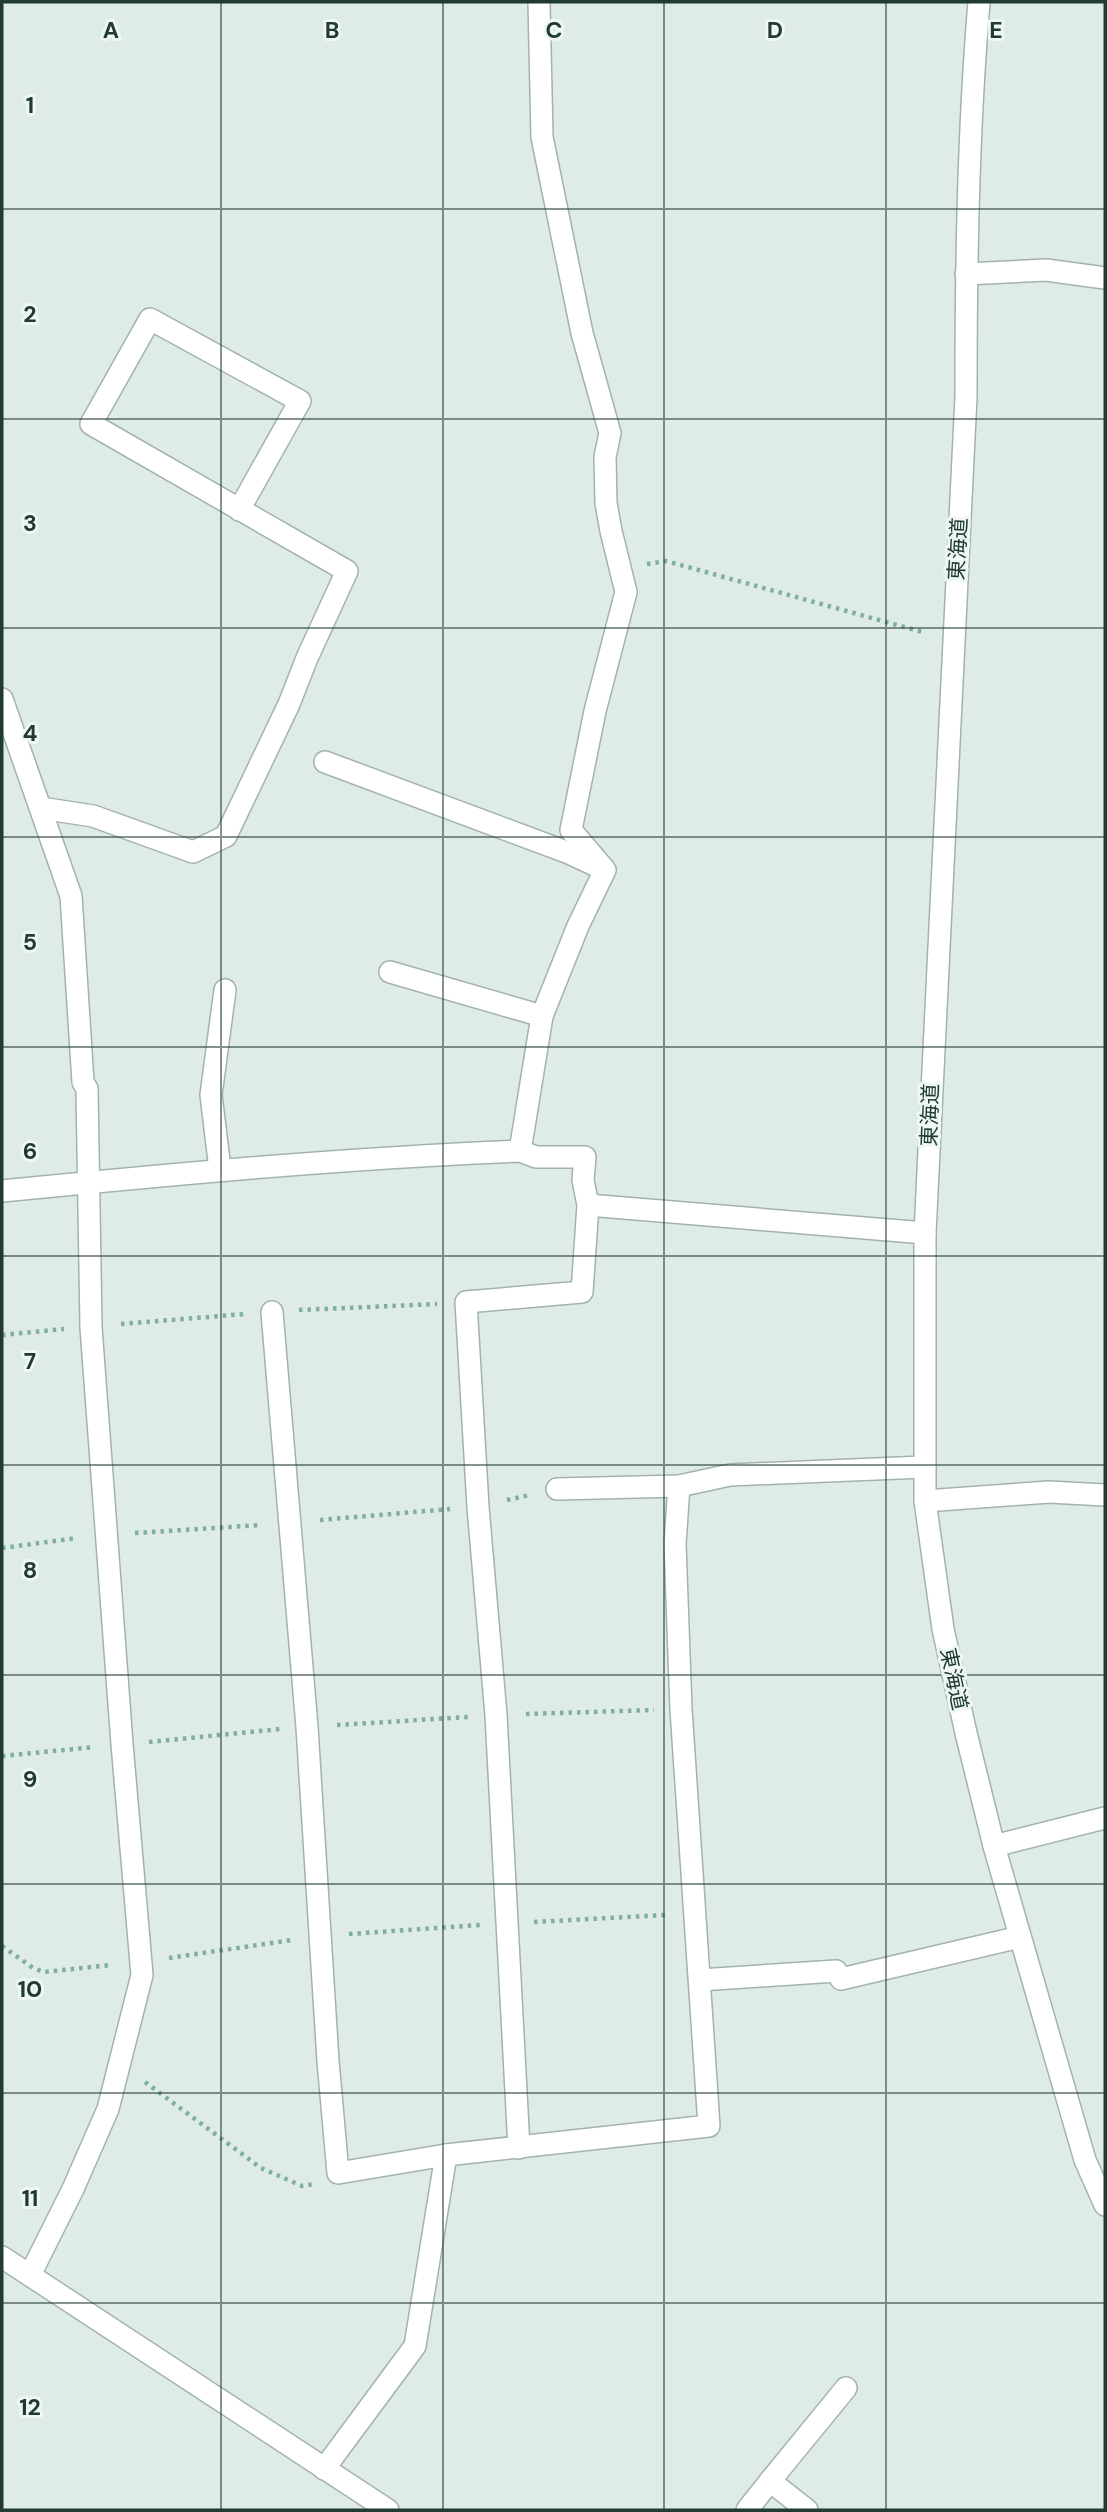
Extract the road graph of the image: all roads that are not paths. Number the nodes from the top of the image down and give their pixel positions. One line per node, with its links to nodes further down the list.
1 (539, 2): 9 (street)
2 (979, 2): 3 (street, 東海道)
3 (966, 274): 4 (street); 18 (street, 東海道)
4 (1105, 278)
5 (239, 510): 5 (street); 8 (street)
6 (2, 699): 8 (street)
7 (325, 762): 9 (street)
8 (41, 808): 15 (street)
9 (605, 870): 12 (street)
10 (390, 972): 12 (street)
11 (225, 990): 14 (street)
12 (542, 1016): 13 (street)
13 (520, 1151): 14 (street); 17 (street)
14 (220, 1169): 15 (street)
15 (89, 1182): 16 (street); 33 (street)
16 (2, 1191)
17 (588, 1205): 18 (street); 29 (street)
18 (925, 1233): 20 (street, 東海道)
19 (272, 1312): 30 (street)
20 (923, 1467): 21 (street); 24 (street, 東海道)
21 (679, 1486): 22 (street); 28 (street)
22 (557, 1489)
23 (1105, 1495): 24 (street)
24 (925, 1501): 26 (street, 東海道)
25 (1105, 1818): 26 (street)
26 (994, 1846): 27 (street, 東海道)
27 (1020, 1937): 28 (street); 31 (street, 東海道)
28 (700, 1980): 29 (street)
29 (519, 2148): 30 (street)
30 (446, 2155): 35 (street)
31 (1105, 2205)
32 (2, 2257): 33 (street)
33 (30, 2275): 35 (street)
34 (845, 2388): 36 (street)
35 (324, 2469): 37 (street)
36 (770, 2481): 38 (street); 39 (street)
37 (388, 2510)
38 (747, 2510)
39 (807, 2510)

